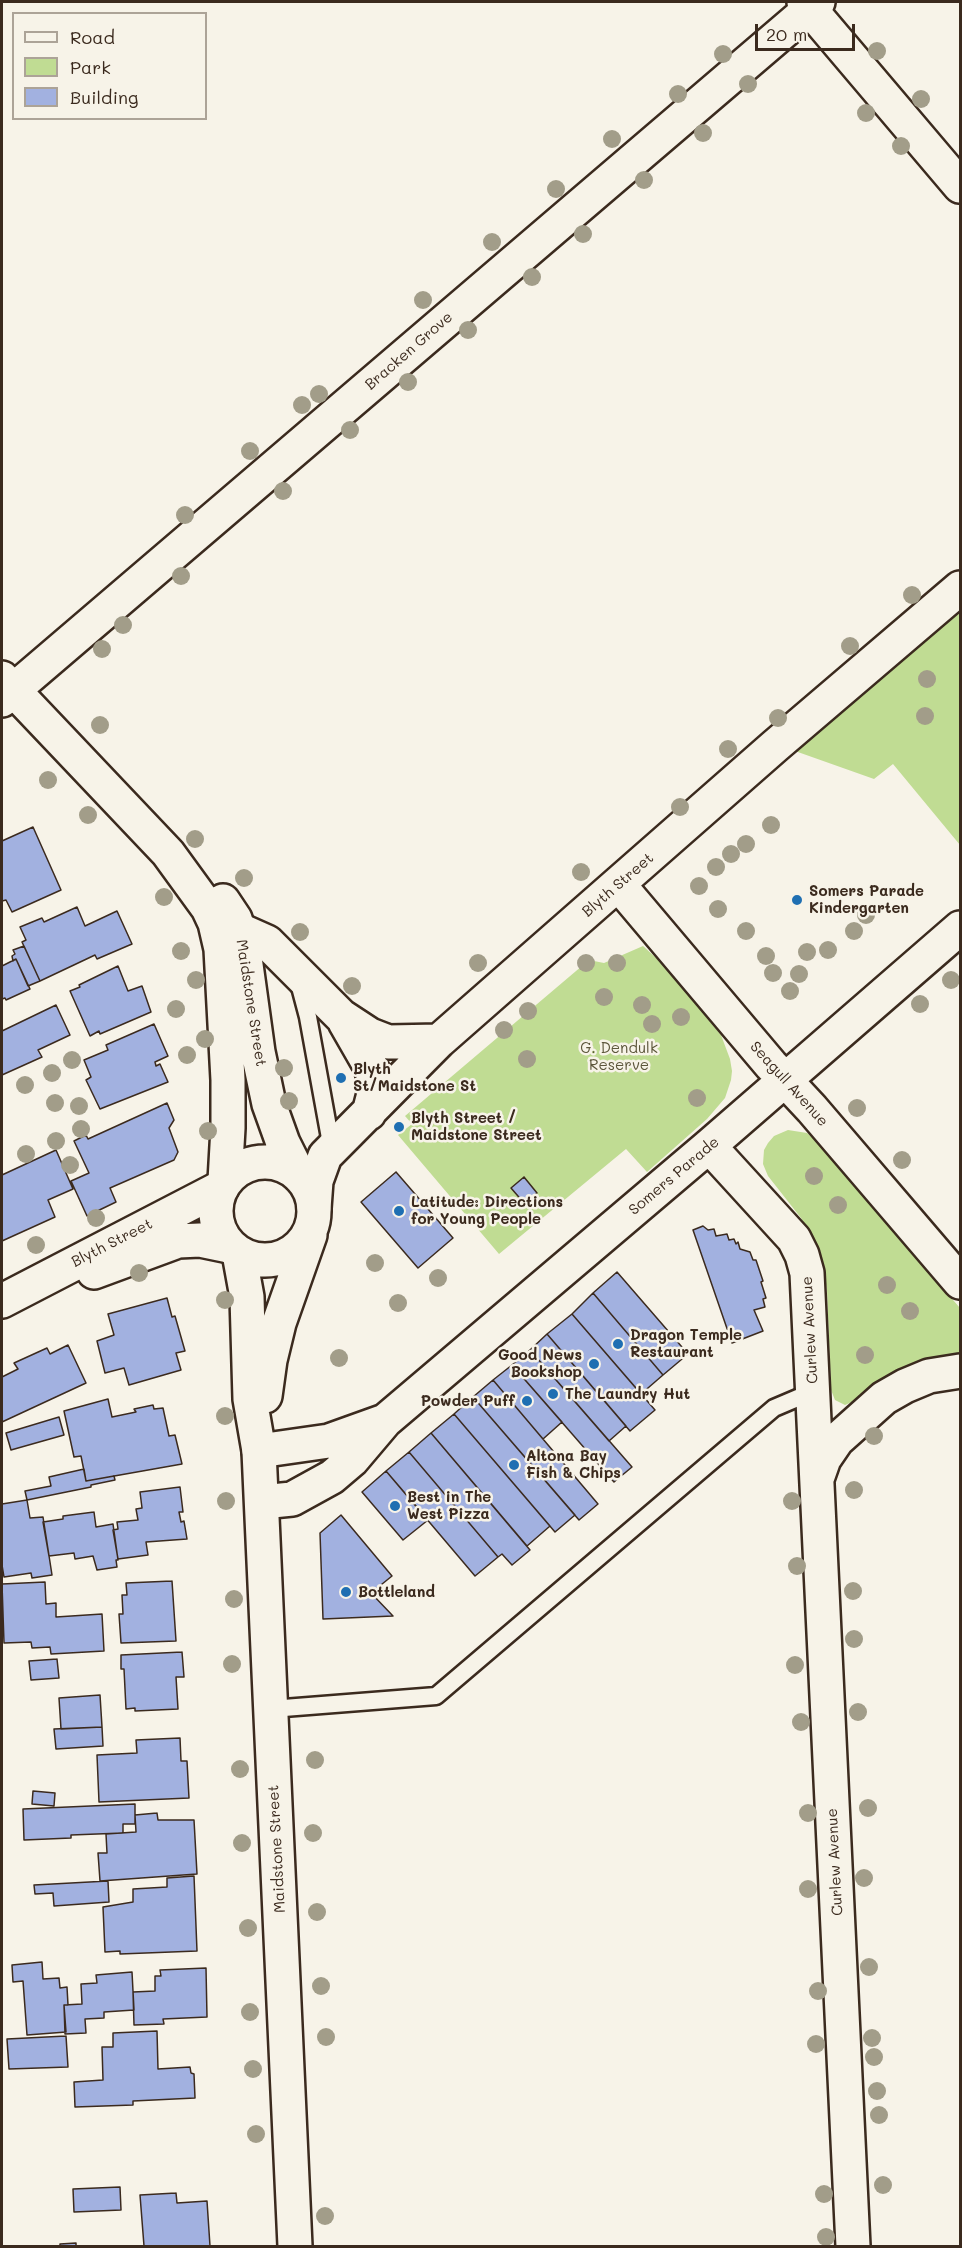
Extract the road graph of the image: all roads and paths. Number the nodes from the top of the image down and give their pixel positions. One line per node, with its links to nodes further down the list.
1 (810, 4): 2 (street); 4 (street, Bracken Grove)
2 (960, 186)
3 (960, 588): 6 (street, Blyth Street)
4 (5, 690): 5 (street, Maidstone Street)
5 (168, 853): 8 (street, Maidstone Street); 17 (street, Maidstone Street)
6 (619, 885): 11 (street, Blyth Street); 12 (street, Seagull Avenue)
7 (960, 928): 12 (street, Somers Parade)
8 (240, 930): 9 (street); 16 (street, Maidstone Street)
9 (295, 971): 10 (street); 15 (lane)
10 (340, 1016): 11 (street); 13 (street)
11 (439, 1041): 13 (street, Blyth Street)
12 (785, 1079): 14 (street, Somers Parade); 20 (street, Seagull Avenue)
13 (369, 1113): 15 (street, Blyth Street)
14 (709, 1146): 24 (street, Curlew Avenue); 25 (street, Somers Parade)
15 (332, 1149): 18 (street, Blyth Street)
16 (300, 1177): 17 (street); 18 (street)
17 (224, 1184): 19 (street); 21 (street, Blyth Street)
18 (313, 1216): 19 (street); 26 (street, Maidstone Street)
19 (234, 1250): 22 (street, Blyth Street); 26 (street, Maidstone Street)
20 (960, 1282)
21 (2, 1301)
22 (2, 1306)
23 (960, 1371): 27 (street, Curlew Avenue)
24 (814, 1391): 27 (street, Curlew Avenue); 29 (lane)
25 (386, 1421): 26 (street, Somers Parade); 28 (street, Somers Parade)
26 (259, 1451): 28 (street, Maidstone Street)
27 (818, 1477): 31 (street, Curlew Avenue)
28 (262, 1503): 29 (street, Maidstone Street)
29 (271, 1709): 30 (street, Maidstone Street)
30 (295, 2247)
31 (853, 2247)

